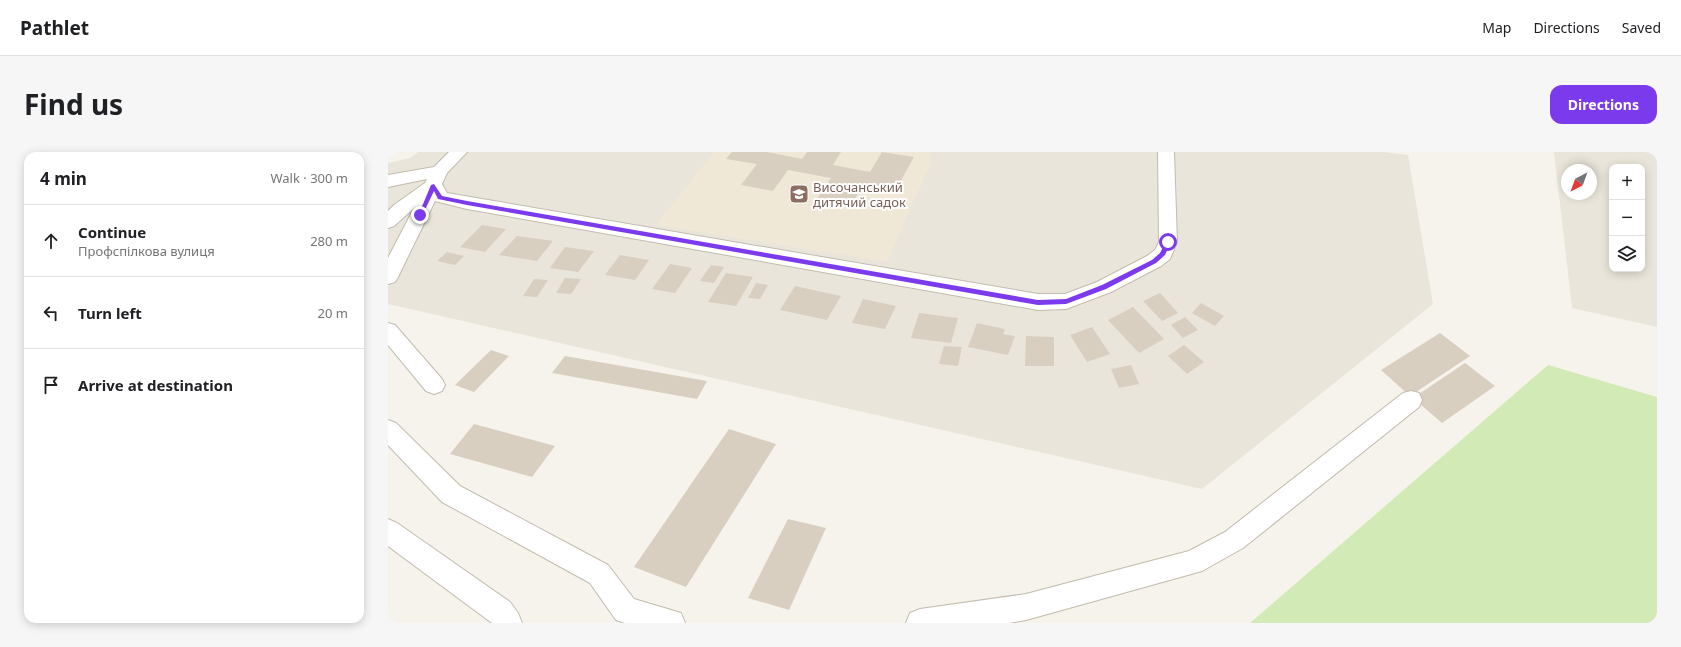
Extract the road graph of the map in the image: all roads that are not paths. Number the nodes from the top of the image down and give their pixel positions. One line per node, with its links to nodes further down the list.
1 (459, 152): 3 (street)
2 (1166, 152): 3 (street)
3 (436, 178): 4 (street); 5 (street); 6 (street)
4 (388, 181)
5 (388, 222)
6 (388, 277)
7 (388, 331): 8 (street)
8 (434, 385)
9 (1410, 400): 14 (street)
10 (388, 430): 13 (street)
11 (388, 531): 12 (street)
12 (508, 623)
13 (671, 623)
14 (920, 623)

